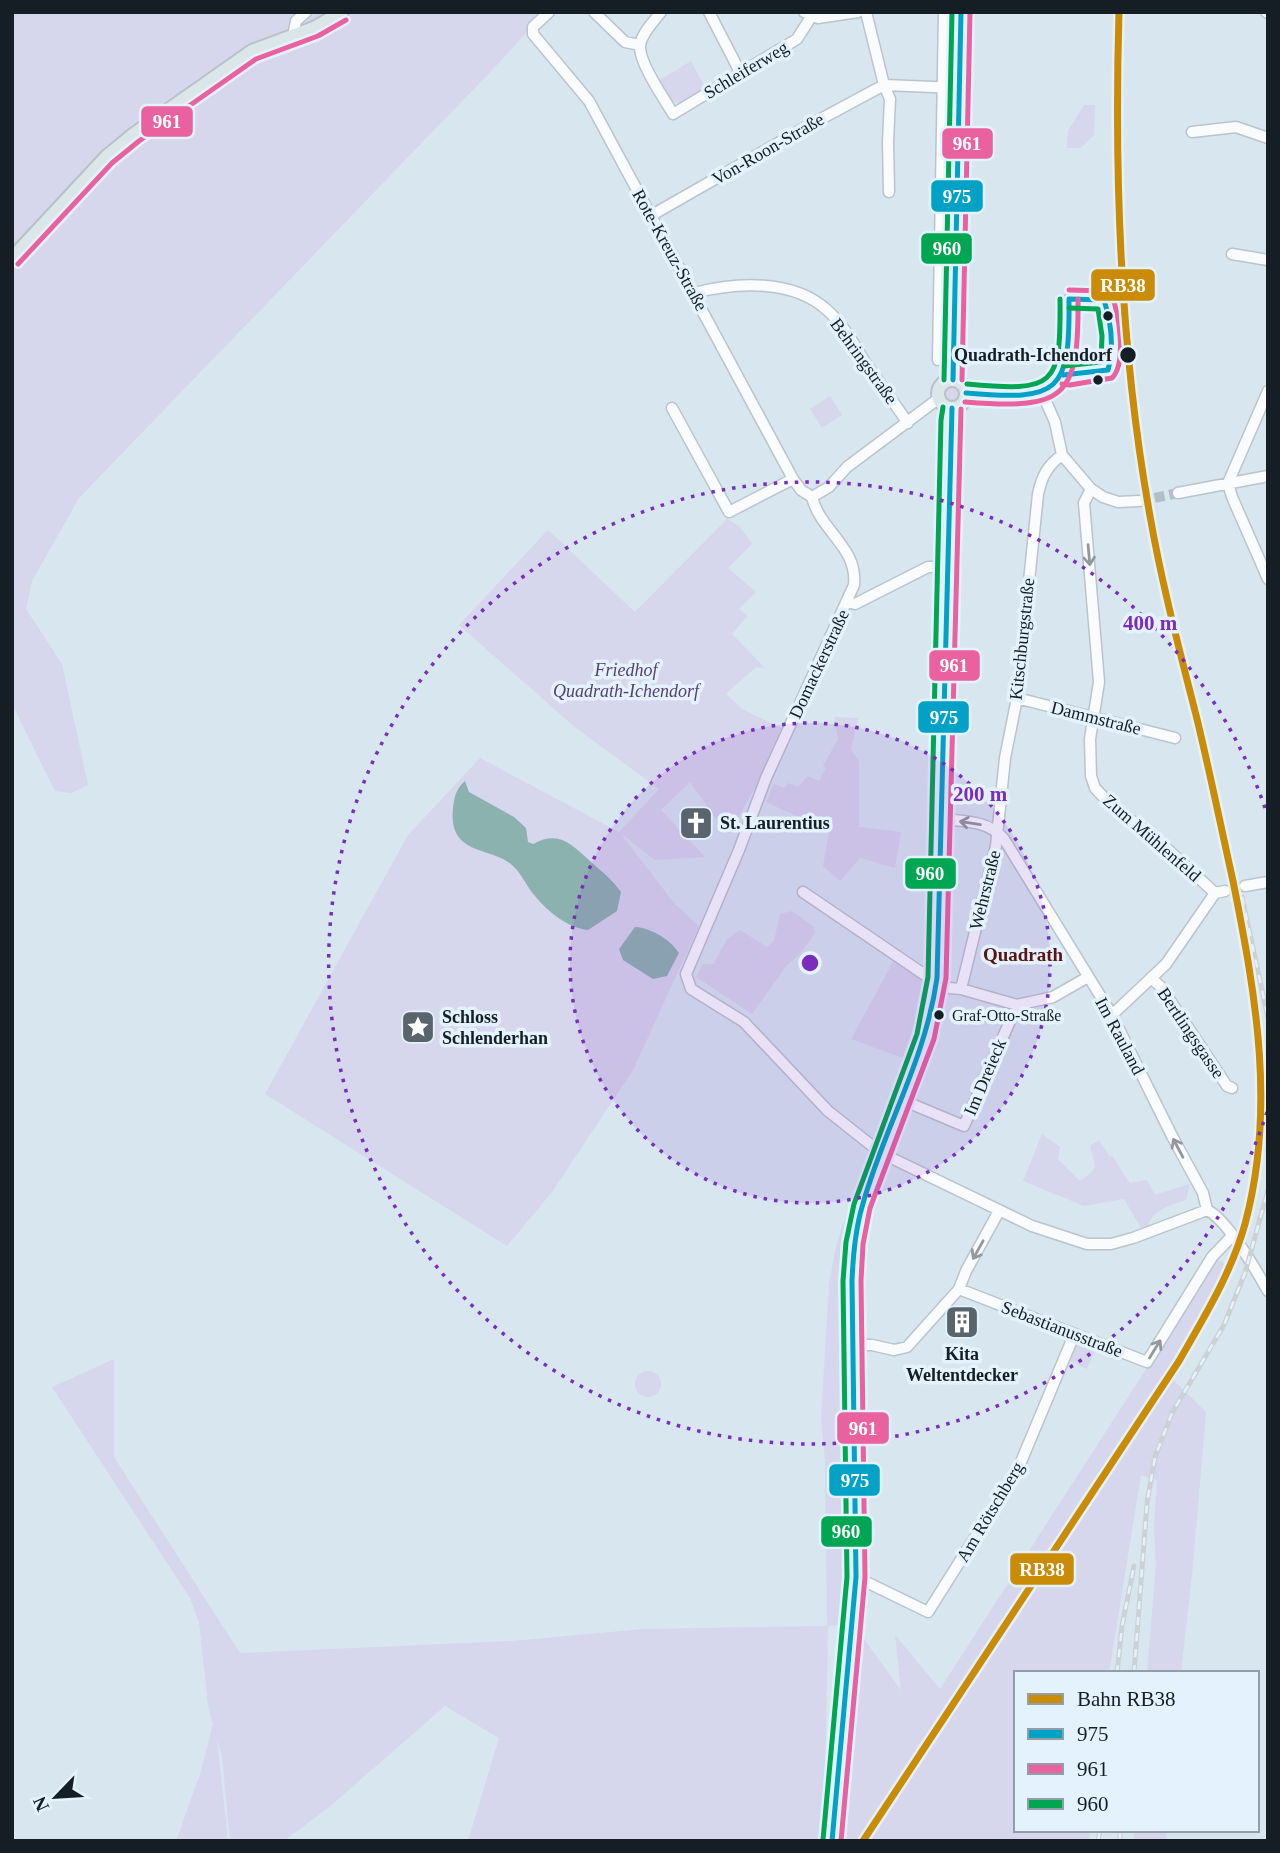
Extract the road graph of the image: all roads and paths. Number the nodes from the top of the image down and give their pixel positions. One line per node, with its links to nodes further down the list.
1 (306, 12): 12 (street)
2 (342, 12): 12 (main road)
3 (549, 12): 21 (street, Rote-Kreuz-Straße)
4 (594, 12): 13 (street)
5 (661, 12): 13 (street)
6 (709, 12): 14 (street)
7 (858, 12): 11 (street)
8 (866, 12): 15 (street)
9 (944, 12): 16 (street)
10 (961, 12): 17 (main road)
11 (808, 14): 14 (street, Schleiferweg)
12 (293, 36): 23 (main road)
13 (640, 45): 14 (street, Schleiferweg)
14 (741, 74)
15 (884, 85): 16 (street); 20 (street); 21 (street, Von-Roon-Straße)
16 (943, 87): 17 (street); 27 (street)
17 (958, 88): 28 (main road)
18 (1192, 132): 19 (street)
19 (1268, 138)
20 (889, 192)
21 (652, 215): 25 (street, Rote-Kreuz-Straße)
22 (1232, 254): 24 (street)
23 (12, 258)
24 (1268, 260)
25 (694, 293): 37 (street, Behringstraße); 40 (street, Rote-Kreuz-Straße)
26 (1069, 299): 33 (street)
27 (939, 319): 28 (street); 29 (street)
28 (954, 327): 30 (main road)
29 (937, 360)
30 (953, 380): 32 (main road); 34 (main road)
31 (1268, 391): 41 (street)
32 (966, 393): 33 (street); 36 (main road)
33 (1042, 393): 38 (street)
34 (938, 399): 36 (main road); 37 (street)
35 (672, 408): 40 (street)
36 (952, 408): 46 (main road)
37 (908, 423): 44 (street)
38 (1062, 455): 42 (street); 49 (street, Kitschburgstraße)
39 (1268, 476): 41 (street)
40 (793, 479): 44 (street, Rote-Kreuz-Straße)
41 (1228, 483): 43 (street); 47 (street)
42 (1091, 489): 45 (street); 50 (street, Zum Mühlenfeld, one-way to 50)
43 (1178, 493)
44 (813, 497): 48 (street, Domackerstraße)
45 (1140, 500)
46 (947, 566): 48 (street); 52 (main road)
47 (1268, 579)
48 (847, 602): 65 (street, Domackerstraße)
49 (1017, 698): 50 (street, Dammstraße); 53 (street, Kitschburgstraße)
50 (1093, 716): 51 (street, Dammstraße); 58 (street, Zum Mühlenfeld)
51 (1175, 738)
52 (940, 819): 53 (street, one-way to 52); 59 (main road)
53 (997, 831): 57 (street, Im Rauland); 60 (street, Wehrstraße)
54 (1268, 882): 55 (street)
55 (1245, 886)
56 (803, 892): 59 (street)
57 (1088, 977): 61 (street); 62 (street, Im Rauland)
58 (1151, 978): 62 (street); 63 (street, Bertlingsgasse)
59 (937, 982): 60 (street); 64 (main road)
60 (961, 989): 61 (street)
61 (1017, 1005): 64 (street, Im Dreieck)
62 (1112, 1015): 66 (street, Im Rauland, one-way to 62)
63 (1233, 1088)
64 (902, 1100): 65 (main road)
65 (881, 1153): 67 (street); 73 (main road)
66 (1207, 1210): 67 (street); 68 (street, Im Rauland)
67 (999, 1212): 70 (street, one-way to 70)
68 (1232, 1236): 69 (street, Im Rauland); 72 (street, Sebastianusstraße, one-way to 68)
69 (1263, 1272): 71 (street, Im Rauland)
70 (959, 1289): 72 (street, Sebastianusstraße); 73 (street)
71 (1268, 1291)
72 (1074, 1335): 74 (street, Am Rötschberg)
73 (853, 1345): 74 (main road)
74 (856, 1577): 75 (main road)
75 (832, 1841)

